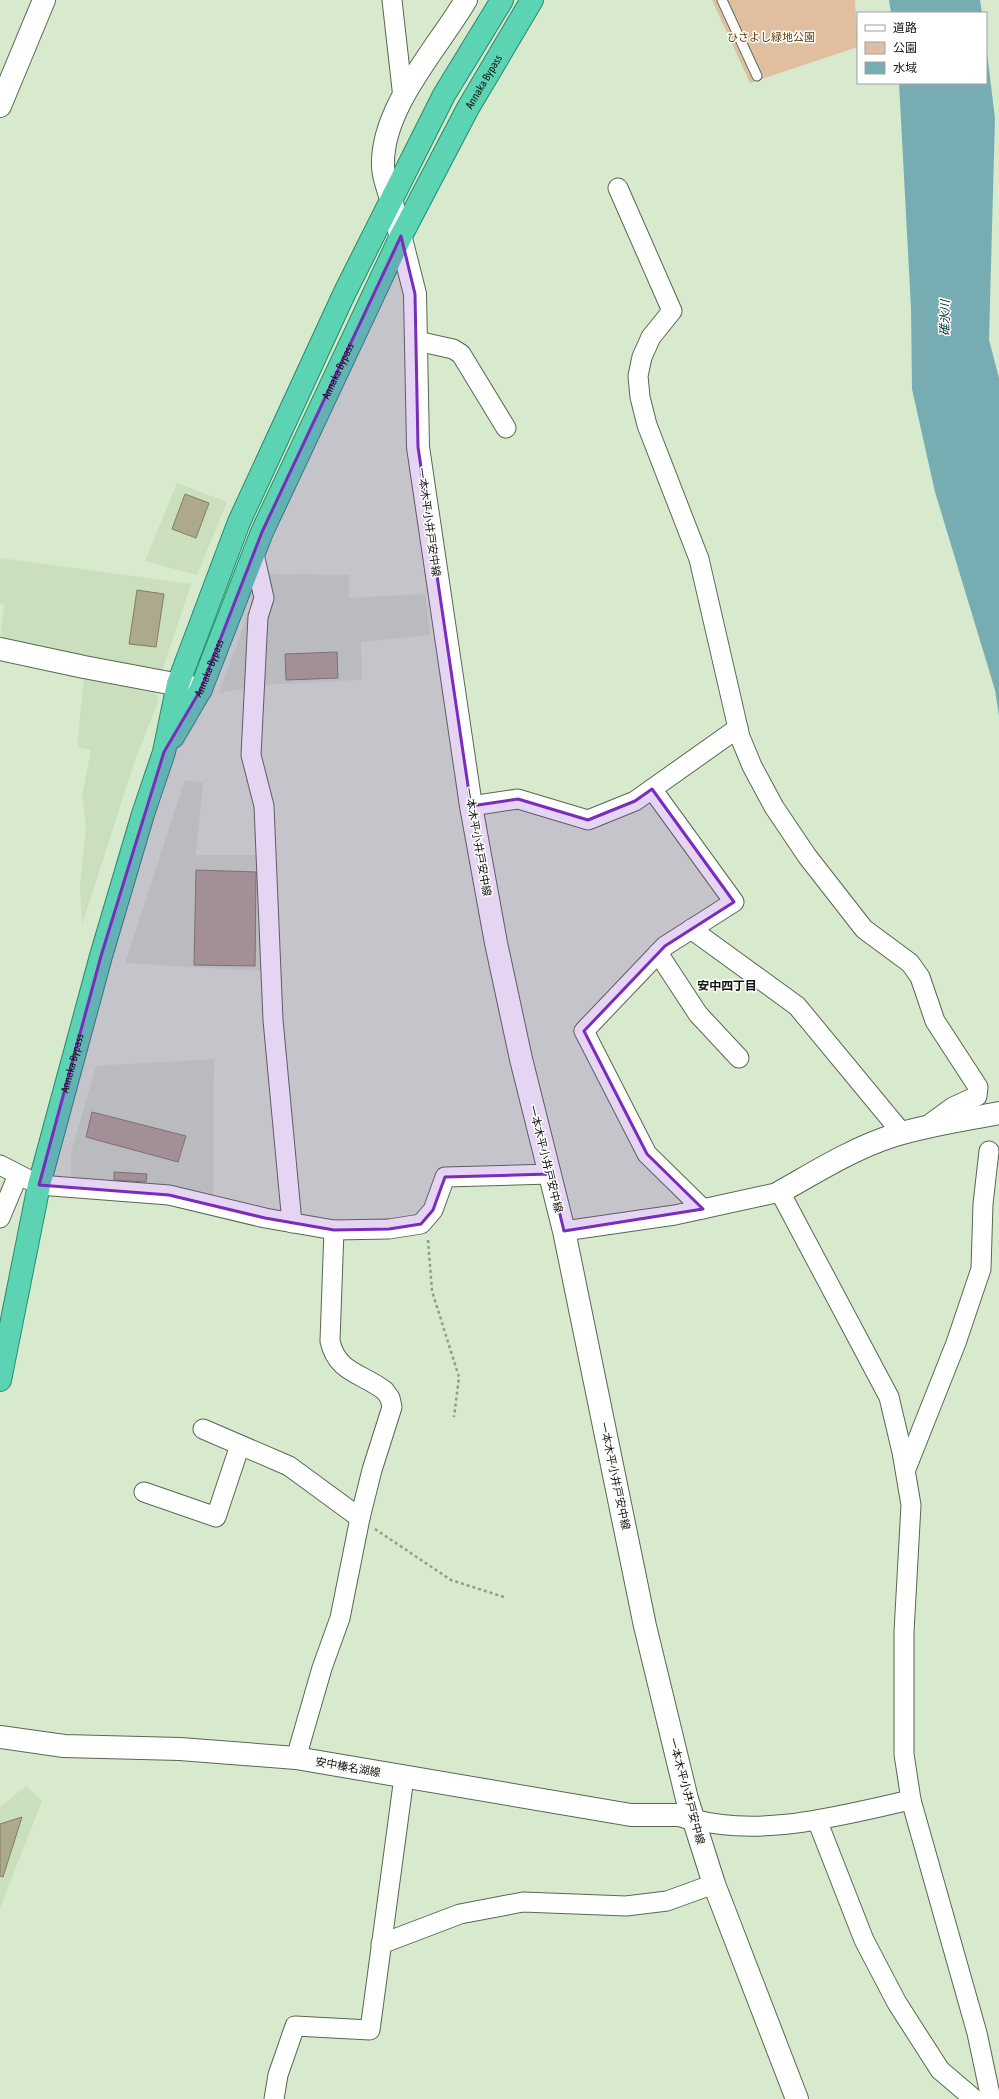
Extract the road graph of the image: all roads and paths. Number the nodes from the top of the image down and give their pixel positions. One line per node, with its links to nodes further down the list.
1 (44, 0): 8 (main road)
2 (392, 0): 9 (street)
3 (466, 0): 9 (main road, 一本木平小井戸安中線)
4 (502, 0): 11 (highway, Annaka Bypass)
5 (532, 0): 12 (highway, Annaka Bypass)
6 (722, 0): 7 (lane)
7 (757, 76)
8 (2, 95)
9 (403, 98): 11 (main road, 一本木平小井戸安中線)
10 (618, 188): 19 (street)
11 (391, 199): 12 (main road, 一本木平小井戸安中線); 17 (highway, Annaka Bypass)
12 (402, 236): 13 (main road, 一本木平小井戸安中線); 15 (highway, Annaka Bypass)
13 (417, 341): 14 (street); 22 (main road, 一本木平小井戸安中線)
14 (506, 428)
15 (254, 554): 18 (highway, Annaka Bypass); 38 (street)
16 (0, 649): 17 (main road)
17 (178, 684): 18 (main road); 20 (highway, Annaka Bypass)
18 (201, 689): 20 (highway, Annaka Bypass)
19 (738, 728): 21 (street); 27 (street)
20 (164, 752): 33 (highway, Annaka Bypass)
21 (652, 789): 22 (street); 23 (street)
22 (471, 806): 31 (main road, 一本木平小井戸安中線)
23 (691, 929): 24 (street); 28 (street)
24 (658, 953): 25 (street); 35 (street)
25 (739, 1058)
26 (994, 1114): 27 (main road)
27 (927, 1126): 28 (main road)
28 (902, 1133): 34 (main road)
29 (989, 1151): 45 (street)
30 (0, 1165): 32 (street)
31 (550, 1174): 37 (street); 40 (main road, 一本木平小井戸安中線)
32 (18, 1175): 33 (street); 36 (street)
33 (38, 1185): 38 (street); 41 (highway, Annaka Bypass)
34 (780, 1192): 35 (street); 45 (street)
35 (703, 1209): 40 (street)
36 (0, 1218)
37 (426, 1218): 39 (street); 42 (path)
38 (292, 1223): 39 (street)
39 (334, 1230): 47 (street)
40 (564, 1231): 53 (main road, 一本木平小井戸安中線)
41 (0, 1380)
42 (454, 1417)
43 (203, 1429): 44 (street)
44 (240, 1445): 46 (street); 47 (street)
45 (906, 1469): 52 (street)
46 (144, 1492)
47 (360, 1518): 48 (path); 50 (street)
48 (504, 1597)
49 (0, 1737): 50 (main road, 安中榛名湖線)
50 (296, 1758): 51 (main road, 安中榛名湖線)
51 (404, 1778): 53 (main road, 安中榛名湖線); 56 (street)
52 (911, 1800): 54 (street); 60 (street)
53 (692, 1819): 54 (street); 55 (main road, 一本木平小井戸安中線)
54 (817, 1820): 59 (street)
55 (714, 1884): 56 (street); 58 (main road, 一本木平小井戸安中線)
56 (381, 1944): 57 (street)
57 (274, 2099)
58 (797, 2099)
59 (974, 2099)
60 (991, 2099)

